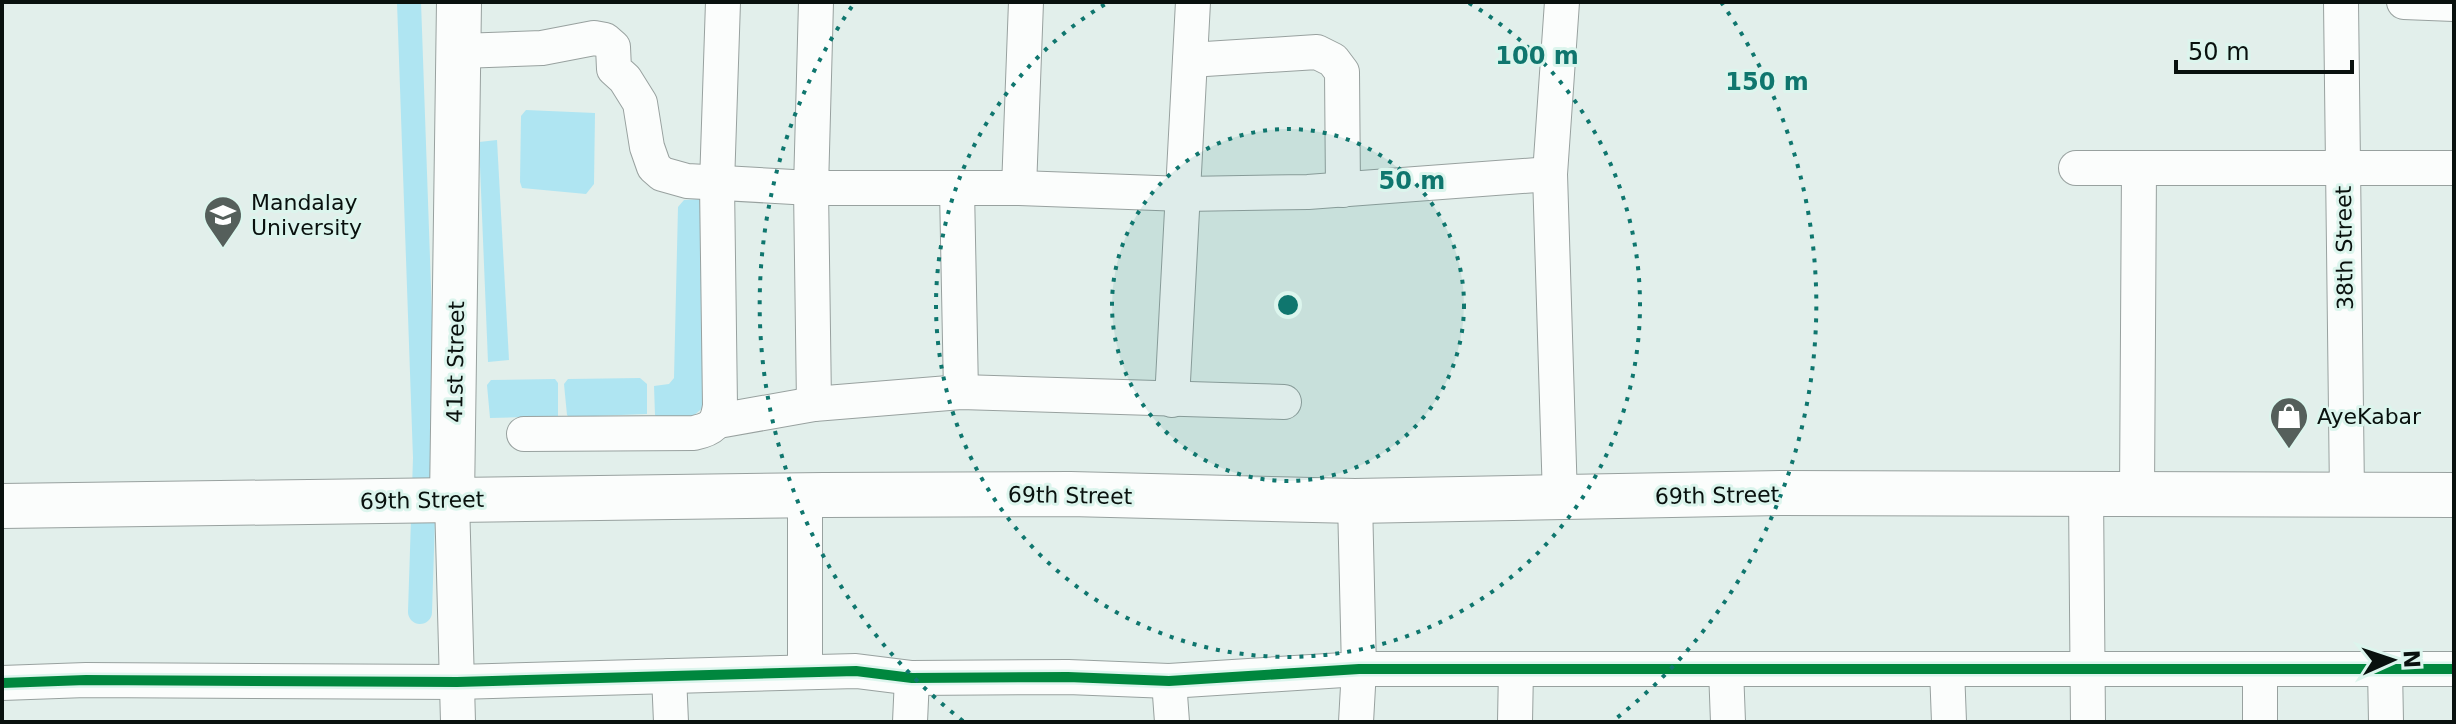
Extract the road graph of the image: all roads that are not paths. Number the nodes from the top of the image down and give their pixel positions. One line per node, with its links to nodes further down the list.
1 (459, 2): 10 (main road, 41st Street)
2 (723, 2): 17 (street)
3 (816, 2): 18 (street)
4 (1026, 2): 19 (street)
5 (1193, 2): 11 (street)
6 (1562, 2): 16 (street)
7 (2341, 2): 15 (street, 38th Street)
8 (2404, 2): 9 (street)
9 (2454, 4)
10 (460, 51): 17 (street); 35 (main road, 41st Street)
11 (1190, 60): 21 (street); 22 (street)
12 (2076, 168): 13 (street)
13 (2139, 168): 15 (street); 30 (street)
14 (2454, 168): 15 (street)
15 (2343, 169): 31 (street, 38th Street)
16 (1550, 174): 21 (street); 34 (street)
17 (717, 184): 18 (street); 27 (street)
18 (811, 188): 20 (street); 26 (street)
19 (1019, 188): 20 (street); 22 (street)
20 (957, 189): 23 (street)
21 (1343, 190): 22 (street)
22 (1184, 194): 24 (street)
23 (961, 392): 24 (street); 26 (street)
24 (1172, 400): 25 (street)
25 (1284, 402)
26 (814, 404): 27 (street)
27 (718, 421): 28 (street)
28 (524, 434)
29 (2086, 493): 30 (main road, 69th Street); 34 (main road, 69th Street); 42 (street)
30 (2137, 494): 31 (main road, 69th Street)
31 (2347, 494): 33 (main road, 69th Street)
32 (805, 495): 35 (main road, 69th Street); 36 (main road, 69th Street); 46 (street)
33 (2454, 495)
34 (1560, 498): 36 (main road, 69th Street)
35 (434, 500): 37 (main road, 69th Street); 50 (street, 41st Street)
36 (1355, 501): 38 (street)
37 (2, 506)
38 (1359, 669): 39 (street); 49 (street); 56 (street)
39 (1516, 669): 40 (street); 57 (street)
40 (1726, 669): 41 (street); 58 (street)
41 (1947, 669): 42 (street); 59 (street)
42 (2087, 669): 43 (street); 60 (street)
43 (2260, 669): 44 (street); 61 (street)
44 (2385, 669): 45 (street); 62 (street)
45 (2454, 669)
46 (805, 672): 47 (street); 48 (street)
47 (669, 676): 50 (street); 53 (street)
48 (912, 678): 49 (street); 54 (street)
49 (1169, 681): 55 (street)
50 (457, 682): 51 (street); 52 (street, 41st Street)
51 (2, 683)
52 (458, 722)
53 (671, 722)
54 (910, 722)
55 (1172, 722)
56 (1356, 722)
57 (1515, 722)
58 (1728, 722)
59 (1949, 722)
60 (2088, 722)
61 (2260, 722)
62 (2386, 722)

